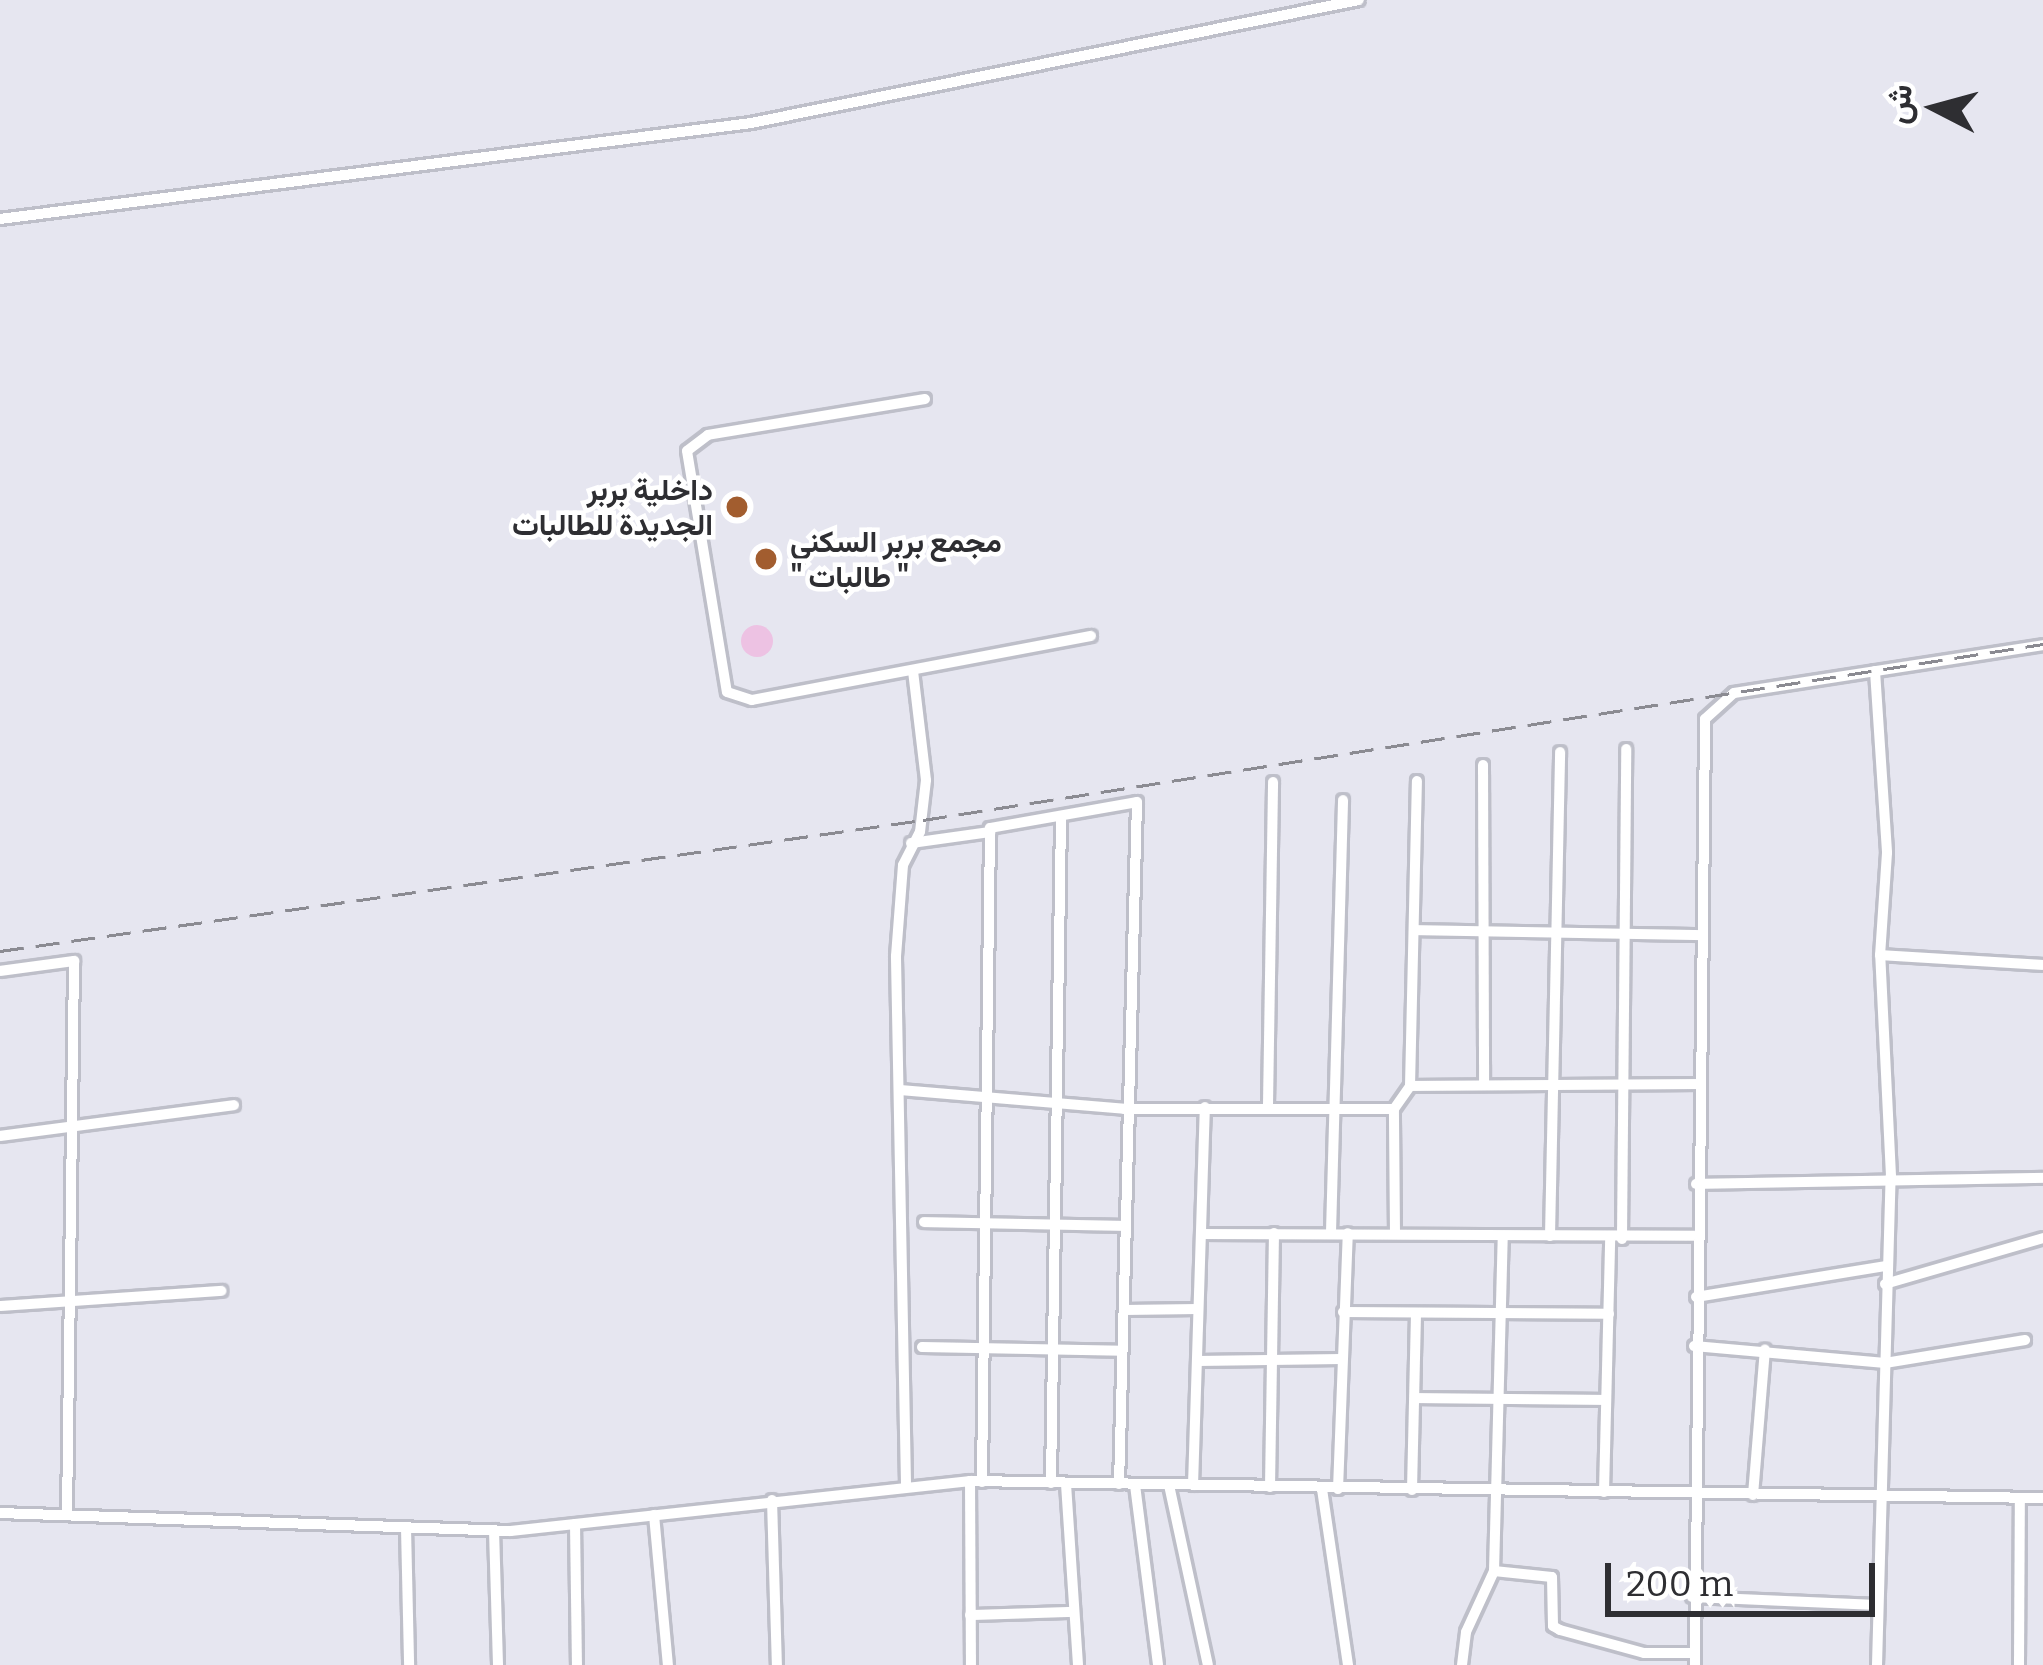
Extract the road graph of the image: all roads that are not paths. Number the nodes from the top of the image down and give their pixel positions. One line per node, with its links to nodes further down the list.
1 (1359, 0): 2 (street)
2 (0, 219)
3 (925, 399): 6 (street)
4 (1091, 636): 6 (street)
5 (2043, 645): 7 (street)
6 (913, 671): 16 (street)
7 (1874, 671): 21 (street); 22 (street)
8 (1626, 748): 20 (street)
9 (1560, 752): 18 (street)
10 (1483, 765): 19 (street)
11 (1417, 781): 17 (street)
12 (1274, 782): 34 (street)
13 (1343, 800): 36 (street)
14 (1061, 817): 15 (street); 32 (street); 37 (street)
15 (990, 832): 16 (street); 31 (street)
16 (911, 843): 30 (street)
17 (1414, 930): 19 (street); 27 (street)
18 (1554, 932): 19 (street); 20 (street); 28 (street)
19 (1487, 934): 26 (street)
20 (1626, 935): 21 (street); 29 (street)
21 (1703, 935): 25 (street)
22 (1880, 955): 23 (street); 41 (street)
23 (2043, 965)
24 (0, 970): 39 (street)
25 (1697, 1084): 29 (street); 43 (street)
26 (1484, 1085): 27 (street); 28 (street)
27 (1410, 1086): 38 (street)
28 (1553, 1086): 29 (street); 54 (street)
29 (1622, 1086): 57 (street)
30 (900, 1090): 31 (street); 85 (street)
31 (984, 1099): 32 (street); 45 (street)
32 (1056, 1099): 37 (street); 47 (street)
33 (234, 1105): 39 (street)
34 (1268, 1106): 35 (street); 36 (street)
35 (1205, 1107): 37 (street); 51 (street)
36 (1334, 1108): 38 (street); 48 (street)
37 (1124, 1109): 46 (street)
38 (1394, 1109): 52 (street)
39 (71, 1126): 40 (street); 62 (street)
40 (0, 1136)
41 (1891, 1176): 42 (street); 43 (street); 58 (street)
42 (2043, 1178)
43 (1696, 1184): 55 (street)
44 (924, 1222): 45 (street)
45 (984, 1222): 47 (street); 73 (street)
46 (1124, 1226): 47 (street); 65 (street)
47 (1054, 1228): 75 (street)
48 (1331, 1232): 49 (street); 50 (street)
49 (1274, 1233): 51 (street); 77 (street)
50 (1348, 1233): 52 (street); 66 (street)
51 (1202, 1234): 64 (street)
52 (1395, 1234): 53 (street)
53 (1503, 1236): 54 (street); 68 (street)
54 (1550, 1236): 57 (street)
55 (1694, 1236): 57 (street); 61 (street)
56 (2043, 1238): 59 (street)
57 (1616, 1239): 69 (street)
58 (1886, 1266): 59 (street); 61 (street)
59 (1886, 1284): 80 (street)
60 (220, 1291): 62 (street)
61 (1696, 1298): 71 (street)
62 (70, 1301): 63 (street); 105 (street)
63 (0, 1306)
64 (1198, 1309): 65 (street); 79 (street)
65 (1124, 1310): 76 (street)
66 (1343, 1312): 67 (street); 78 (street)
67 (1416, 1312): 68 (street); 81 (street)
68 (1502, 1312): 69 (street); 83 (street)
69 (1609, 1313): 82 (street)
70 (2025, 1340): 80 (street)
71 (1694, 1346): 74 (street); 98 (street)
72 (922, 1347): 73 (street)
73 (984, 1348): 75 (street); 84 (street)
74 (1765, 1349): 80 (street); 99 (street)
75 (1052, 1350): 76 (street); 86 (street)
76 (1122, 1351): 88 (street)
77 (1273, 1358): 78 (street); 79 (street); 92 (street)
78 (1342, 1359): 94 (street)
79 (1197, 1361): 91 (street)
80 (1885, 1363): 100 (street)
81 (1415, 1398): 83 (street); 95 (street)
82 (1606, 1400): 83 (street); 97 (street)
83 (1498, 1401): 96 (street)
84 (976, 1482): 85 (street); 86 (street); 114 (street)
85 (906, 1484): 103 (street)
86 (1051, 1484): 87 (street)
87 (1066, 1484): 88 (street); 113 (street)
88 (1119, 1484): 89 (street)
89 (1136, 1485): 90 (street); 123 (street)
90 (1169, 1485): 91 (street); 124 (street)
91 (1193, 1485): 92 (street)
92 (1270, 1487): 93 (street)
93 (1322, 1489): 94 (street); 125 (street)
94 (1338, 1489): 95 (street)
95 (1412, 1490): 96 (street)
96 (1494, 1492): 97 (street); 110 (street)
97 (1604, 1492): 98 (street)
98 (1693, 1493): 99 (street); 111 (street)
99 (1753, 1496): 100 (street)
100 (1876, 1496): 101 (street); 112 (street)
101 (2020, 1498): 102 (street); 128 (street)
102 (2043, 1498)
103 (772, 1500): 106 (street); 120 (street)
104 (0, 1513): 105 (street)
105 (68, 1515): 108 (street)
106 (654, 1515): 107 (street); 119 (street)
107 (575, 1525): 109 (street); 118 (street)
108 (406, 1528): 109 (street); 116 (street)
109 (494, 1530): 117 (street)
110 (1494, 1571): 115 (street); 126 (street)
111 (1692, 1597): 112 (street); 115 (street)
112 (1877, 1604): 127 (street)
113 (1071, 1612): 114 (street); 122 (street)
114 (970, 1615): 121 (street)
115 (1694, 1659)
116 (409, 1665)
117 (498, 1665)
118 (577, 1665)
119 (668, 1665)
120 (777, 1665)
121 (971, 1665)
122 (1078, 1665)
123 (1158, 1665)
124 (1208, 1665)
125 (1348, 1665)
126 (1462, 1665)
127 (1877, 1665)
128 (2019, 1665)

